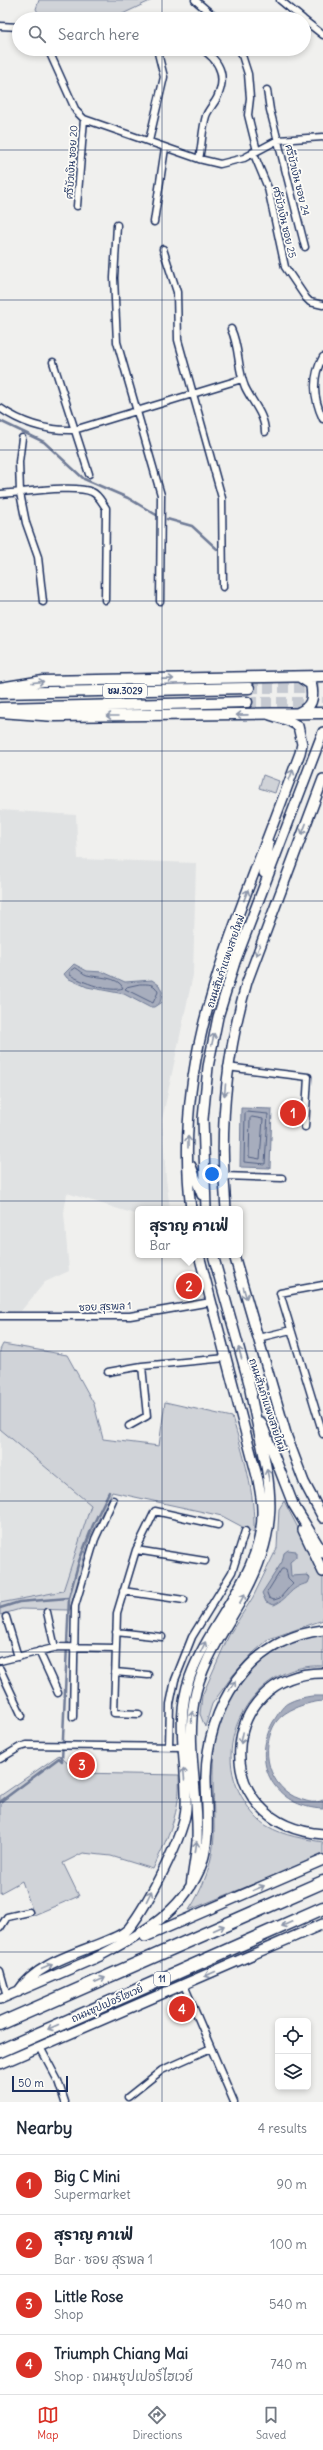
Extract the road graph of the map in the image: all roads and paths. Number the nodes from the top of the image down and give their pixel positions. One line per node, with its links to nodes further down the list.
1 (195, 0): 3 (street)
2 (280, 0): 4 (street)
3 (209, 12)
4 (294, 12)
5 (311, 25): 8 (street)
6 (0, 26): 7 (street)
7 (12, 27)
8 (322, 33)
9 (51, 56): 14 (street)
10 (159, 56): 17 (street)
11 (212, 56): 20 (street)
12 (242, 56): 19 (street, ศรีบัวเงิน ซอย 25)
13 (267, 90): 16 (street, ศรีบัวเงิน ซอย 24)
14 (84, 119): 17 (street); 21 (street, ศรีบัวเงิน ซอย 20)
15 (323, 137): 16 (street)
16 (278, 140): 19 (street); 24 (street, ศรีบัวเงิน ซอย 24)
17 (149, 142): 18 (street)
18 (166, 148): 20 (street); 22 (street)
19 (255, 152): 20 (street); 26 (street, ศรีบัวเงิน ซอย 25)
20 (200, 159)
21 (78, 206)
22 (154, 222)
23 (117, 225): 33 (street)
24 (305, 247)
25 (163, 249): 31 (street)
26 (323, 304)
27 (231, 329): 30 (street)
28 (323, 357): 34 (street)
29 (53, 362): 35 (street)
30 (242, 379): 31 (street); 36 (street)
31 (193, 394): 33 (street); 41 (street)
32 (0, 408): 35 (street)
33 (136, 411): 35 (street); 43 (street)
34 (323, 419)
35 (74, 430): 38 (street)
36 (265, 432)
37 (22, 438): 39 (street)
38 (89, 474)
39 (20, 493): 40 (street); 42 (street); 44 (street)
40 (0, 494)
41 (223, 587)
42 (105, 600)
43 (160, 601)
44 (43, 602)
45 (323, 668): 47 (main road)
46 (323, 676): 47 (main road)
47 (300, 677): 48 (main road, one-way to 47); 55 (main road)
48 (0, 688)
49 (249, 688): 50 (main road, ชม.3029)
50 (0, 693)
51 (247, 702): 52 (main road, ชม.3029)
52 (0, 708)
53 (0, 712): 56 (main road, one-way to 53)
54 (323, 713): 55 (main road)
55 (296, 714): 56 (main road)
56 (269, 715): 59 (main road, one-way to 56)
57 (323, 732): 60 (main road, ถนนสันกำแพงสายใหม่)
58 (323, 779): 63 (main road, one-way to 63)
59 (273, 823): 60 (main road); 62 (main road, one-way to 59)
60 (261, 894): 61 (main road, ถนนสันกำแพงสายใหม่)
61 (225, 992): 62 (main road); 69 (main road, ถนนสันกำแพงสายใหม่, one-way to 61)
62 (202, 1025): 65 (main road, one-way to 62)
63 (227, 1067): 64 (street); 66 (main road, one-way to 66)
64 (305, 1127)
65 (188, 1158): 68 (main road); 69 (main road)
66 (223, 1176): 67 (street); 70 (main road)
67 (282, 1178)
68 (191, 1206)
69 (206, 1206)
70 (226, 1206)
71 (200, 1258): 76 (main road)
72 (214, 1258): 74 (main road, ถนนสันกำแพงสายใหม่)
73 (235, 1258): 79 (main road, ถนนสันกำแพงสายใหม่, one-way to 79)
74 (216, 1269): 76 (main road); 83 (main road, ถนนสันกำแพงสายใหม่, one-way to 74)
75 (323, 1285): 78 (street)
76 (210, 1298): 77 (street, ซอย สุรพล 1); 80 (main road)
77 (0, 1316)
78 (291, 1330): 79 (street); 85 (street)
79 (258, 1338): 86 (main road, ถนนสันกำแพงสายใหม่)
80 (226, 1358): 81 (street); 97 (main road)
81 (142, 1366): 82 (street); 84 (street)
82 (108, 1372)
83 (250, 1390): 88 (main road, ถนนสันกำแพงสายใหม่); 126 (main road, one-way to 83)
84 (129, 1426)
85 (323, 1434)
86 (304, 1482): 89 (main road); 90 (main road, ถนนสันกำแพงสายใหม่)
87 (113, 1500): 106 (street)
88 (293, 1504): 94 (main road, ถนนสันกำแพงสายใหม่); 98 (main road)
89 (323, 1507)
90 (323, 1518)
91 (218, 1525): 93 (street)
92 (246, 1531): 96 (street)
93 (136, 1550): 95 (street); 99 (street)
94 (323, 1553)
95 (205, 1561)
96 (236, 1562): 97 (street); 120 (street)
97 (249, 1567): 121 (main road, one-way to 97)
98 (323, 1572)
99 (123, 1591): 100 (street); 104 (street)
100 (184, 1600)
101 (47, 1612): 107 (street)
102 (6, 1617): 110 (street)
103 (320, 1630): 126 (main road, one-way to 103)
104 (116, 1632): 105 (street); 108 (street)
105 (162, 1637)
106 (71, 1647): 107 (street); 108 (street); 119 (street)
107 (57, 1648): 109 (street)
108 (115, 1648): 113 (street)
109 (39, 1651): 110 (street); 116 (street)
110 (18, 1657): 111 (street)
111 (0, 1661)
112 (0, 1669): 118 (street)
113 (115, 1672): 115 (street); 117 (street)
114 (323, 1673): 123 (main road, one-way to 123)
115 (148, 1675)
116 (58, 1693)
117 (139, 1714)
118 (22, 1716)
119 (73, 1717)
120 (169, 1747): 121 (street); 122 (street)
121 (182, 1747): 134 (main road, one-way to 121)
122 (0, 1759)
123 (323, 1834)
124 (323, 1860): 131 (main road, one-way to 124)
125 (323, 1882): 136 (highway, 11, one-way to 125)
126 (191, 1886): 131 (main road)
127 (323, 1908): 139 (highway, ถนนซุปเปอร์ไฮเวย์ / 11, one-way to 139)
128 (29, 1912): 130 (street)
129 (323, 1924): 133 (main road, one-way to 133)
130 (0, 1928)
131 (94, 1959): 134 (main road)
132 (0, 1971): 135 (street)
133 (184, 1985): 137 (main road); 138 (street)
134 (18, 1992): 135 (main road)
135 (4, 1998)
136 (0, 2024)
137 (40, 2047): 140 (main road); 142 (street)
138 (211, 2048): 141 (street); 143 (street)
139 (0, 2050)
140 (0, 2064)
141 (128, 2097)
142 (65, 2102)
143 (234, 2102)

